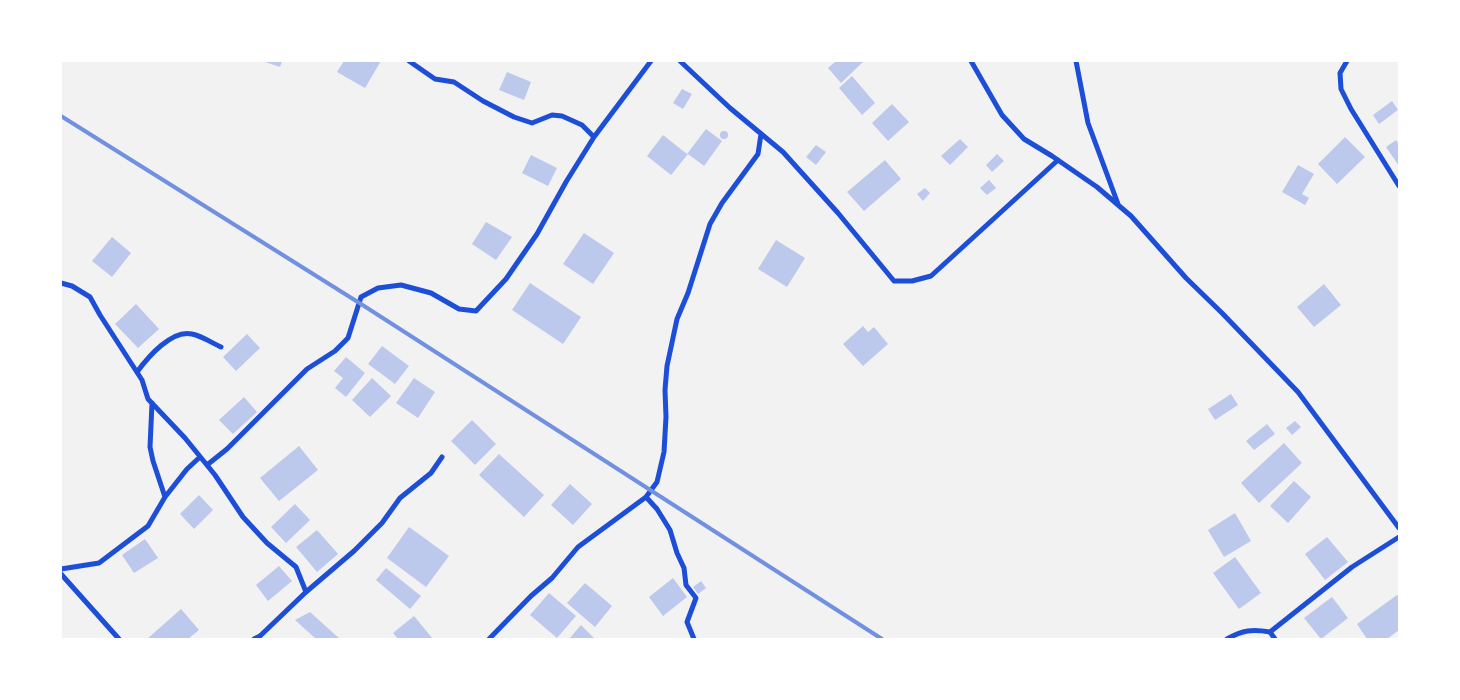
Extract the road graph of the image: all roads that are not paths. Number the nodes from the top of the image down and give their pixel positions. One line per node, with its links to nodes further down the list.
1 (409, 61): 8 (street)
2 (651, 61): 8 (street)
3 (680, 61): 7 (street)
4 (971, 61): 9 (street)
5 (1076, 61): 11 (street)
6 (1347, 61): 10 (street)
7 (761, 134): 9 (street); 20 (street)
8 (594, 137): 18 (street)
9 (1058, 160): 11 (street)
10 (1399, 186)
11 (1118, 204): 21 (street)
12 (61, 284): 14 (street)
13 (221, 347): 14 (street)
14 (137, 372): 15 (street)
15 (152, 403): 16 (street); 19 (street)
16 (200, 457): 18 (street); 19 (street)
17 (442, 457): 25 (street)
18 (207, 465): 25 (street)
19 (165, 497): 23 (street)
20 (646, 497): 29 (street); 30 (street)
21 (1399, 528)
22 (1399, 537): 26 (street)
23 (61, 569)
24 (61, 574): 27 (street)
25 (306, 592): 28 (street)
26 (1270, 632): 31 (street); 32 (street)
27 (119, 639)
28 (254, 639)
29 (489, 639)
30 (694, 639)
31 (1227, 639)
32 (1275, 639)

